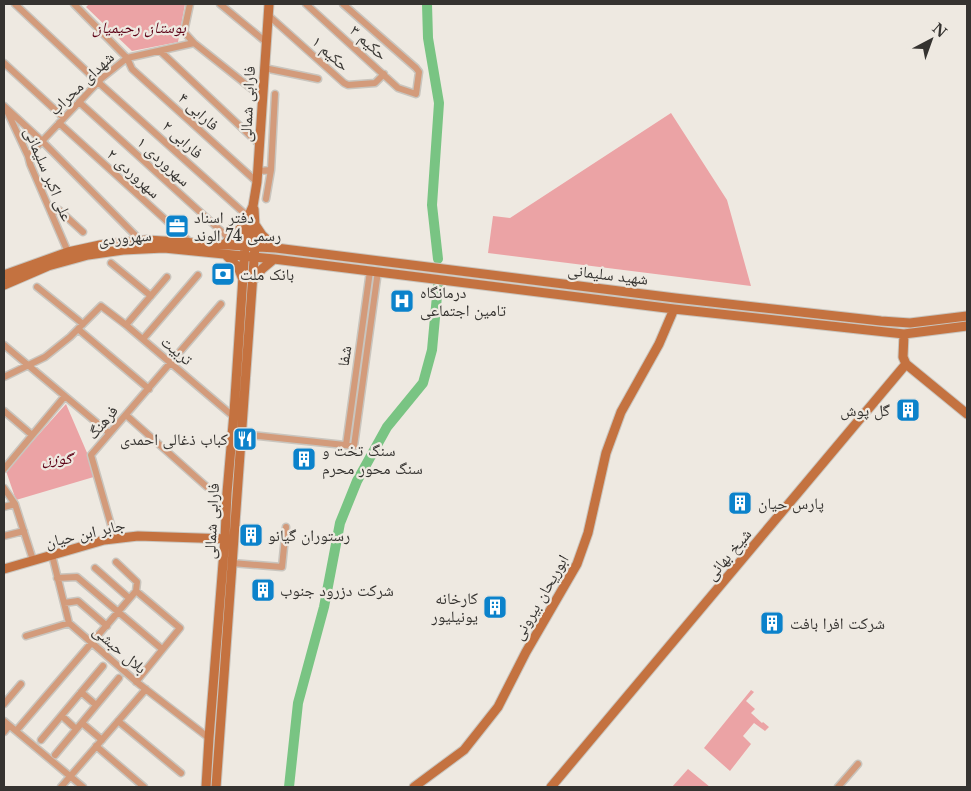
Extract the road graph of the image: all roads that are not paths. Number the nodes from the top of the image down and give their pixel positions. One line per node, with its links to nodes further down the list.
1 (15, 4): 17 (street, فارابی ۲)
2 (74, 4): 12 (street, فارابی ۴)
3 (190, 4): 10 (street)
4 (220, 4): 9 (street)
5 (269, 4): 8 (street, فارابی شمالی)
6 (306, 4): 15 (street, حکیم ۳)
7 (344, 4): 15 (street, حکیم ۳)
8 (268, 15): 9 (street, فارابی شمالی); 15 (street, حکیم ۱)
9 (266, 42): 14 (street, فارابی شمالی)
10 (194, 43): 11 (street, شهدای محراب); 19 (street)
11 (160, 51): 12 (street, شهدای محراب); 24 (street)
12 (127, 58): 17 (street, شهدای محراب); 28 (street, فارابی ۴)
13 (4, 63): 22 (street, سهروردی ۲)
14 (264, 68): 16 (street); 19 (street, فارابی شمالی)
15 (384, 74)
16 (318, 80)
17 (98, 82): 20 (street, شهدای محراب); 31 (street, فارابی ۲)
18 (275, 94): 26 (street)
19 (262, 98): 24 (street, فارابی شمالی)
20 (79, 102): 22 (street, شهدای محراب); 34 (street, سهروردی ۱)
21 (5, 107): 23 (street, علی اکبر سلیمانی); 25 (street, علی اکبر سلیمانی)
22 (62, 120): 23 (street, شهدای محراب); 35 (street, سهروردی ۲)
23 (42, 141): 25 (street, شهدای محراب); 33 (street, علی اکبر سلیمانی)
24 (259, 144): 27 (street, فارابی شمالی)
25 (28, 156): 30 (street, علی اکبر سلیمانی)
26 (272, 170): 27 (street); 29 (street)
27 (258, 171): 28 (street, فارابی شمالی)
28 (257, 182): 31 (street, فارابی شمالی)
29 (266, 199)
30 (51, 213): 32 (street); 38 (street, علی اکبر سلیمانی)
31 (251, 221): 34 (street); 36 (street, فارابی شمالی); 37 (street)
32 (83, 232)
33 (140, 240): 35 (street, سهروردی); 38 (street, سهروردی)
34 (228, 242): 35 (street, سهروردی); 36 (street, سهروردی)
35 (191, 243)
36 (250, 246): 37 (street, شهید سلیمانی); 40 (street, فارابی شمالی)
37 (276, 248): 55 (street, شهید سلیمانی)
38 (68, 252): 44 (street, سهروردی)
39 (226, 254): 40 (street, سهروردی); 49 (street, سهروردی); 50 (street)
40 (249, 257): 41 (street, شهید سلیمانی); 50 (street, فارابی شمالی)
41 (274, 259): 43 (street, شهید سلیمانی); 50 (street)
42 (111, 263): 52 (street)
43 (374, 271): 47 (street, شفا); 48 (street, شفا); 54 (street, شهید سلیمانی)
44 (4, 275)
45 (198, 275): 63 (street)
46 (167, 277): 52 (street)
47 (368, 282): 48 (street); 61 (street, شفا)
48 (376, 284): 62 (street, شفا)
49 (4, 285)
50 (247, 285): 74 (street, فارابی شمالی); 76 (street, فارابی شمالی)
51 (37, 287): 56 (street)
52 (151, 296): 57 (street)
53 (222, 304): 65 (street, فرهنگ)
54 (674, 309): 60 (street, شهید سلیمانی); 133 (street, ابوریحان بیرونی)
55 (967, 316)
56 (83, 324): 57 (street, تربیت); 59 (street)
57 (126, 325): 63 (street, تربیت)
58 (967, 326): 60 (street, شهید سلیمانی)
59 (78, 329): 67 (street); 69 (street)
60 (904, 334): 66 (street)
61 (361, 336): 62 (street); 78 (street, شفا)
62 (369, 337): 78 (street, شفا)
63 (143, 339): 65 (street, تربیت)
64 (4, 345): 67 (street)
65 (171, 363): 69 (street, فرهنگ); 74 (street, تربیت)
66 (906, 364): 73 (street); 134 (street, شیخ بهائی)
67 (27, 365): 68 (street); 70 (street)
68 (4, 377)
69 (149, 388): 72 (street, فرهنگ)
70 (65, 396): 75 (street); 77 (street)
71 (4, 411): 77 (street)
72 (126, 414): 75 (street, فرهنگ); 80 (street)
73 (967, 414)
74 (234, 417): 88 (street, فارابی شمالی)
75 (109, 434): 87 (street, فرهنگ)
76 (241, 434): 78 (street); 88 (street, فارابی شمالی)
77 (32, 436): 79 (street)
78 (346, 445)
79 (4, 470)
80 (207, 487)
81 (4, 488): 82 (street)
82 (15, 504): 83 (street); 85 (street)
83 (4, 507)
84 (286, 527): 92 (street)
85 (24, 531): 86 (street); 90 (street)
86 (4, 536)
87 (115, 539): 88 (street, جابر ابن حیان); 89 (street, جابر ابن حیان)
88 (230, 539): 92 (street, فارابی شمالی); 120 (street, فارابی شمالی)
89 (52, 555): 90 (street, جابر ابن حیان); 95 (street, بلال حبشی)
90 (33, 560): 94 (street, جابر ابن حیان)
91 (116, 562): 96 (street)
92 (232, 563): 132 (street, فارابی شمالی)
93 (95, 568): 97 (street)
94 (4, 569)
95 (58, 578): 98 (street, بلال حبشی); 99 (street)
96 (136, 590): 97 (street); 104 (street)
97 (129, 598): 99 (street)
98 (64, 603): 100 (street, بلال حبشی); 101 (street)
99 (118, 612): 101 (street); 104 (street)
100 (69, 623): 102 (street); 103 (street, بلال حبشی)
101 (106, 626): 103 (street)
102 (26, 636)
103 (92, 644): 107 (street, بلال حبشی); 118 (street)
104 (162, 649): 107 (street)
105 (103, 666): 110 (street)
106 (119, 678): 112 (street)
107 (136, 682): 109 (street, بلال حبشی)
108 (21, 684): 111 (street)
109 (146, 689): 114 (street); 120 (street, بلال حبشی)
110 (81, 692): 112 (street); 113 (street)
111 (4, 704)
112 (96, 705): 116 (street)
113 (62, 716): 117 (street); 121 (street)
114 (118, 721): 122 (street); 126 (street)
115 (7, 723): 118 (street); 119 (street)
116 (82, 723): 117 (street); 122 (street)
117 (76, 729): 124 (street)
118 (16, 731): 127 (street)
119 (4, 732)
120 (209, 738): 131 (street, فارابی شمالی)
121 (41, 740)
122 (102, 740): 123 (street)
123 (96, 746): 127 (street); 130 (street)
124 (55, 755)
125 (858, 764): 135 (street)
126 (181, 773)
127 (71, 776): 128 (street); 129 (street)
128 (61, 787)
129 (83, 787)
130 (144, 787)
131 (206, 787)
132 (216, 787)
133 (414, 787)
134 (551, 787)
135 (838, 787)

